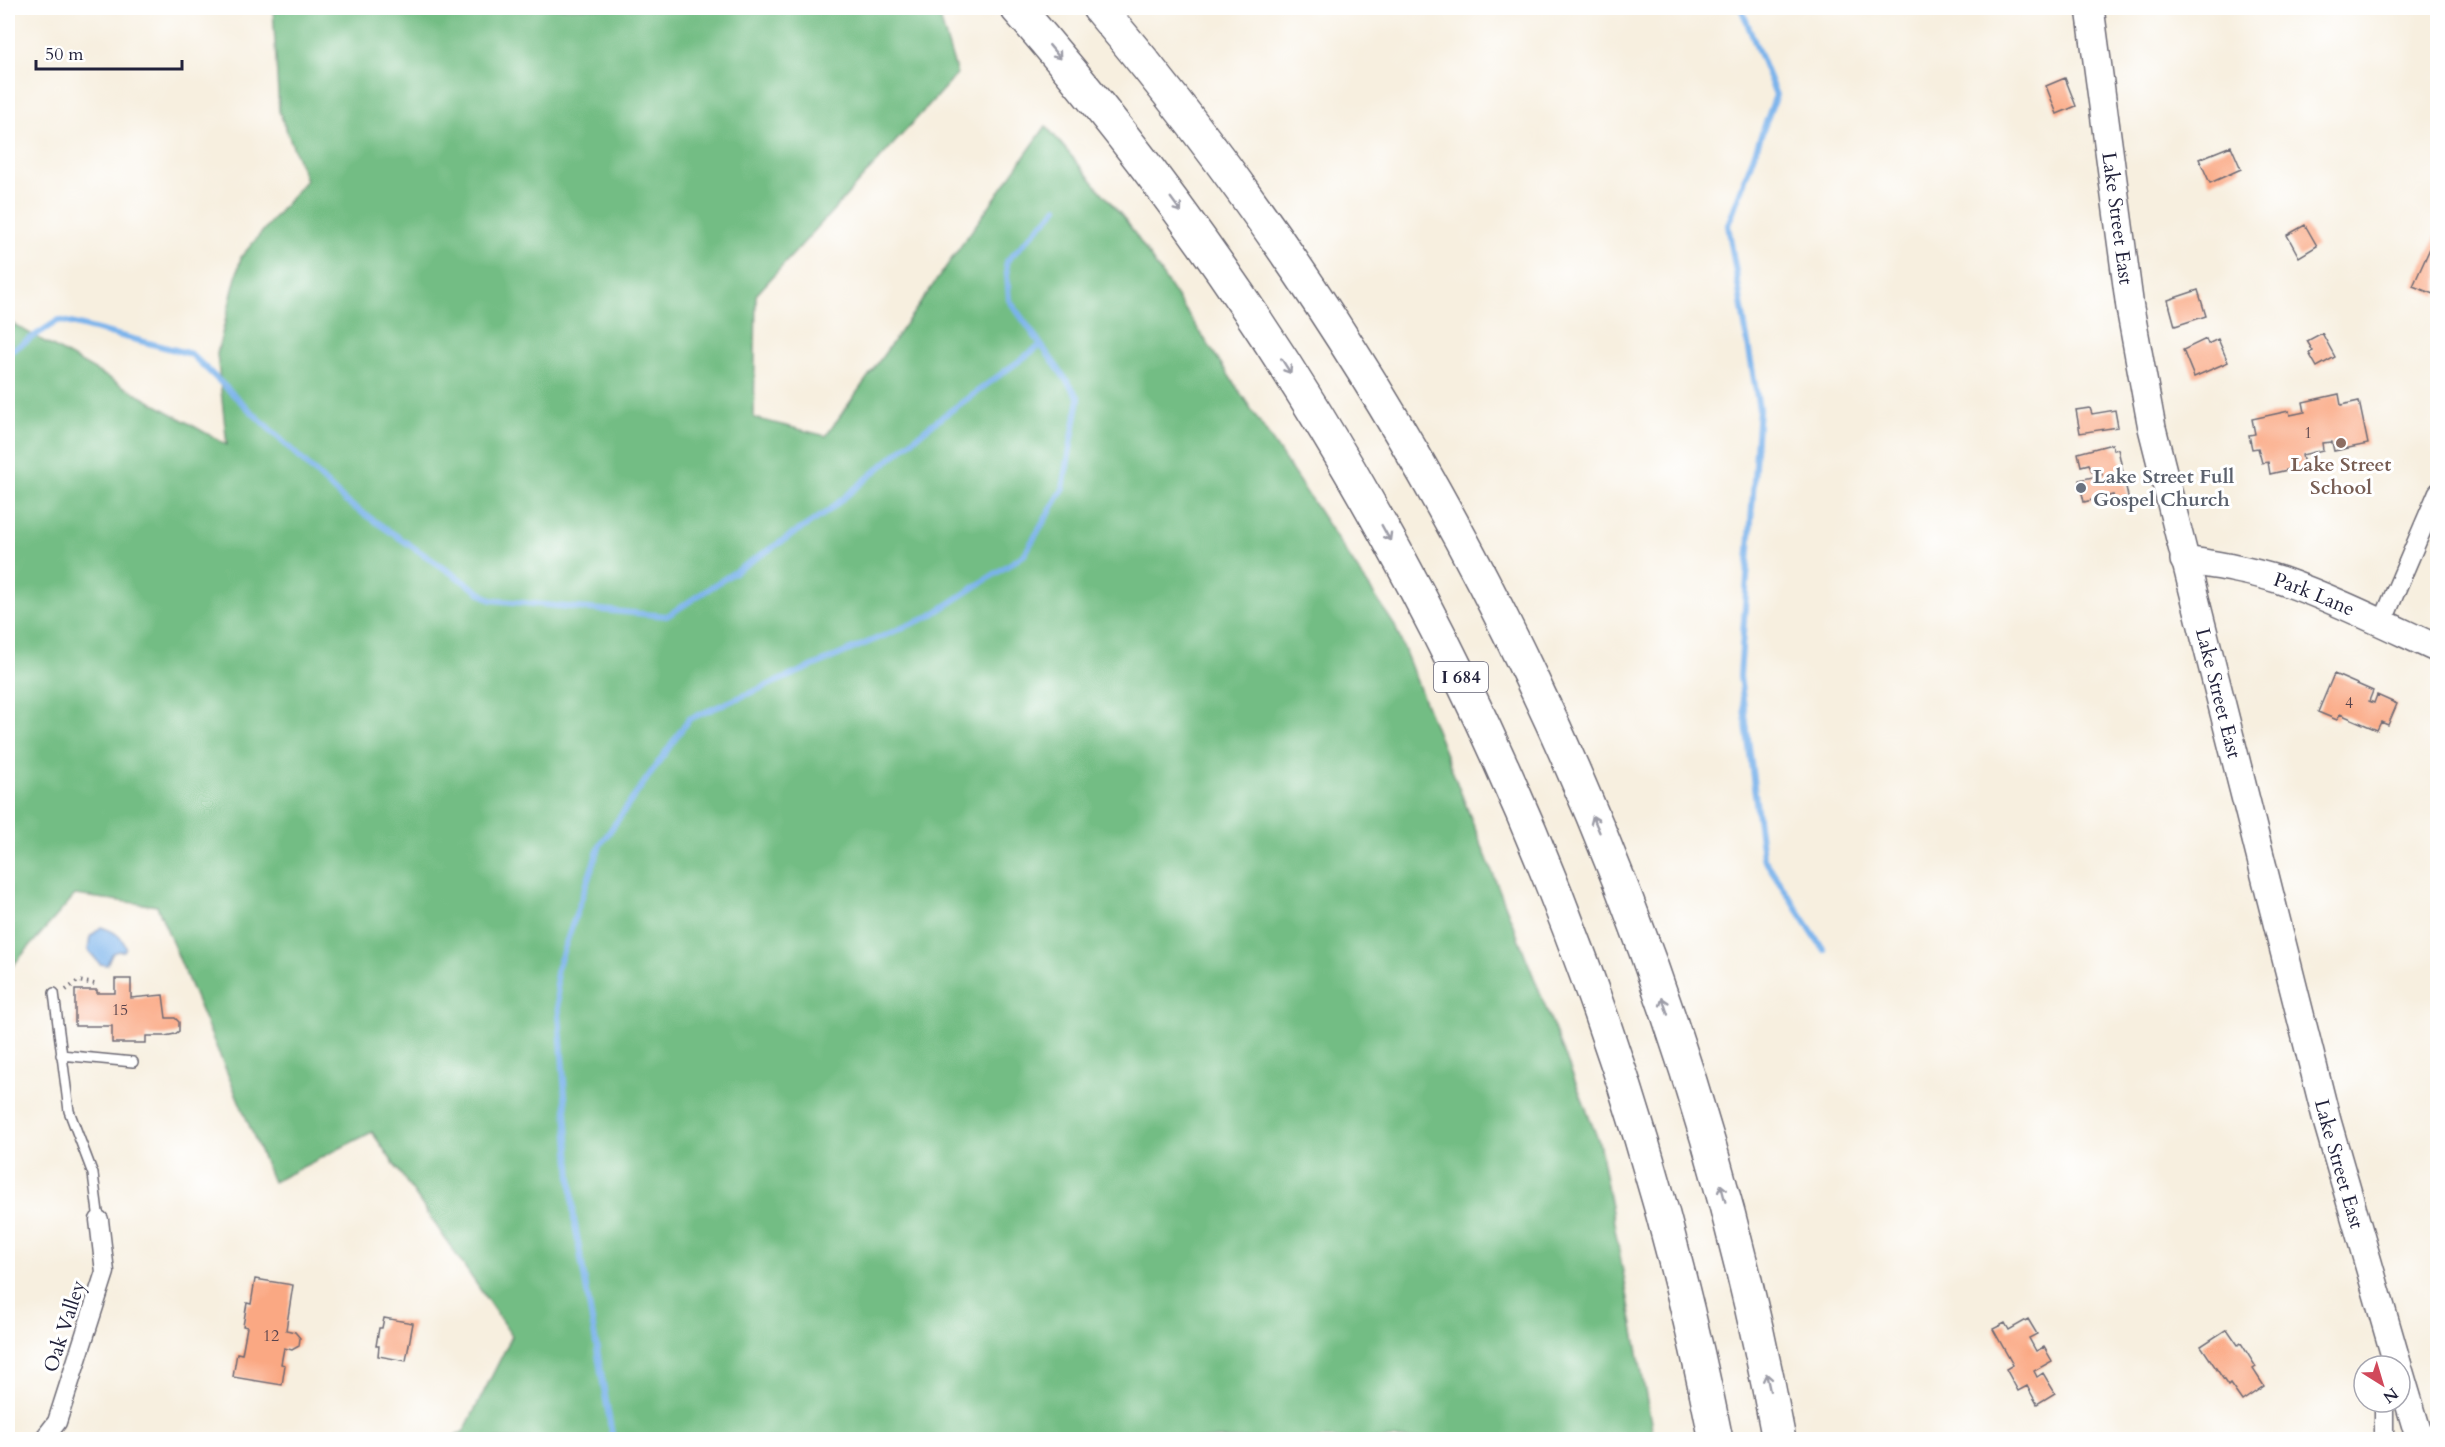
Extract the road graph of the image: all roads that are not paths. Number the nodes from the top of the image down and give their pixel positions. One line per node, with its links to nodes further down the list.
1 (1017, 8): 18 (highway, I 684, one-way to 18)
2 (1099, 8): 19 (highway, one-way to 2)
3 (2090, 8): 5 (main road, Lake Street East)
4 (2438, 492): 6 (street)
5 (2184, 560): 6 (main road, Park Lane); 12 (main road, Lake Street East)
6 (2382, 623): 7 (main road, Park Lane)
7 (2438, 649)
8 (55, 997): 9 (lane)
9 (61, 1055): 10 (lane); 11 (lane)
10 (133, 1062)
11 (99, 1220): 17 (street, Oak Valley)
12 (2385, 1321): 13 (street); 14 (main road, Lake Street East)
13 (2384, 1354)
14 (2395, 1354)
15 (2412, 1413): 21 (main road)
16 (2384, 1414): 20 (street)
17 (43, 1440)
18 (1716, 1440)
19 (1779, 1440)
20 (2384, 1440)
21 (2420, 1440)

